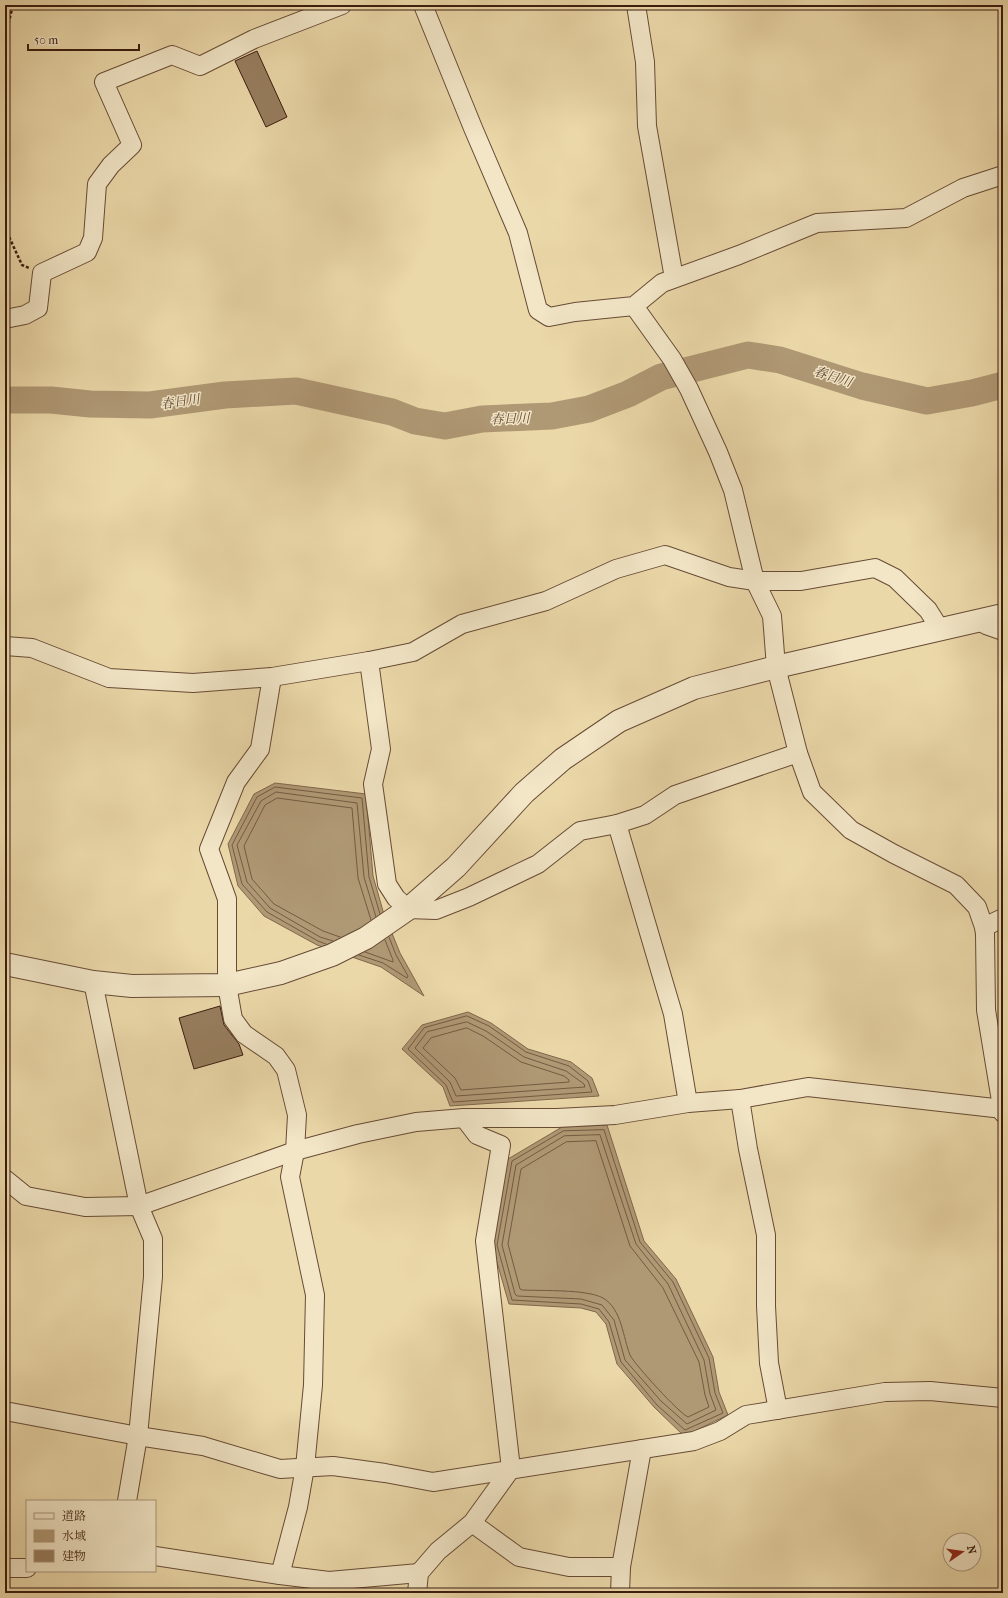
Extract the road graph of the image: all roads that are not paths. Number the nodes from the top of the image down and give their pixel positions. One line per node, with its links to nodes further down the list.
1 (342, 5): 7 (street)
2 (423, 5): 6 (street)
3 (636, 5): 5 (street)
4 (1003, 175): 5 (street)
5 (674, 278): 6 (street)
6 (634, 306): 8 (street)
7 (5, 319)
8 (755, 581): 11 (street); 14 (street); 15 (street)
9 (1003, 615): 10 (street)
10 (980, 621): 11 (street); 12 (street)
11 (940, 629): 15 (street)
12 (1003, 631)
13 (5, 646): 16 (street)
14 (369, 661): 16 (street); 19 (street)
15 (776, 667): 17 (street); 19 (street)
16 (272, 677): 24 (street)
17 (798, 752): 18 (street); 21 (street)
18 (617, 824): 19 (street); 26 (street)
19 (408, 909): 24 (street)
20 (1003, 918): 21 (street)
21 (984, 927): 27 (street)
22 (5, 964): 23 (street)
23 (92, 982): 24 (street); 32 (street)
24 (227, 985): 30 (street)
25 (740, 1099): 26 (street); 27 (street); 34 (street)
26 (688, 1103): 29 (street)
27 (1003, 1110): 28 (street)
28 (1003, 1113)
29 (464, 1118): 30 (street); 39 (street)
30 (295, 1151): 32 (street); 38 (street)
31 (5, 1179): 32 (street)
32 (139, 1206): 36 (street)
33 (1003, 1398): 34 (street)
34 (778, 1410): 37 (street)
35 (5, 1411): 36 (street)
36 (138, 1436): 38 (street); 40 (street)
37 (642, 1449): 39 (street); 43 (street)
38 (305, 1467): 39 (street); 47 (street)
39 (512, 1469): 41 (street)
40 (127, 1500)
41 (472, 1523): 43 (street); 46 (street)
42 (156, 1556): 47 (street)
43 (621, 1567): 49 (street)
44 (5, 1568): 45 (street)
45 (26, 1568)
46 (419, 1573): 47 (street); 48 (street)
47 (280, 1576)
48 (417, 1593)
49 (620, 1593)

